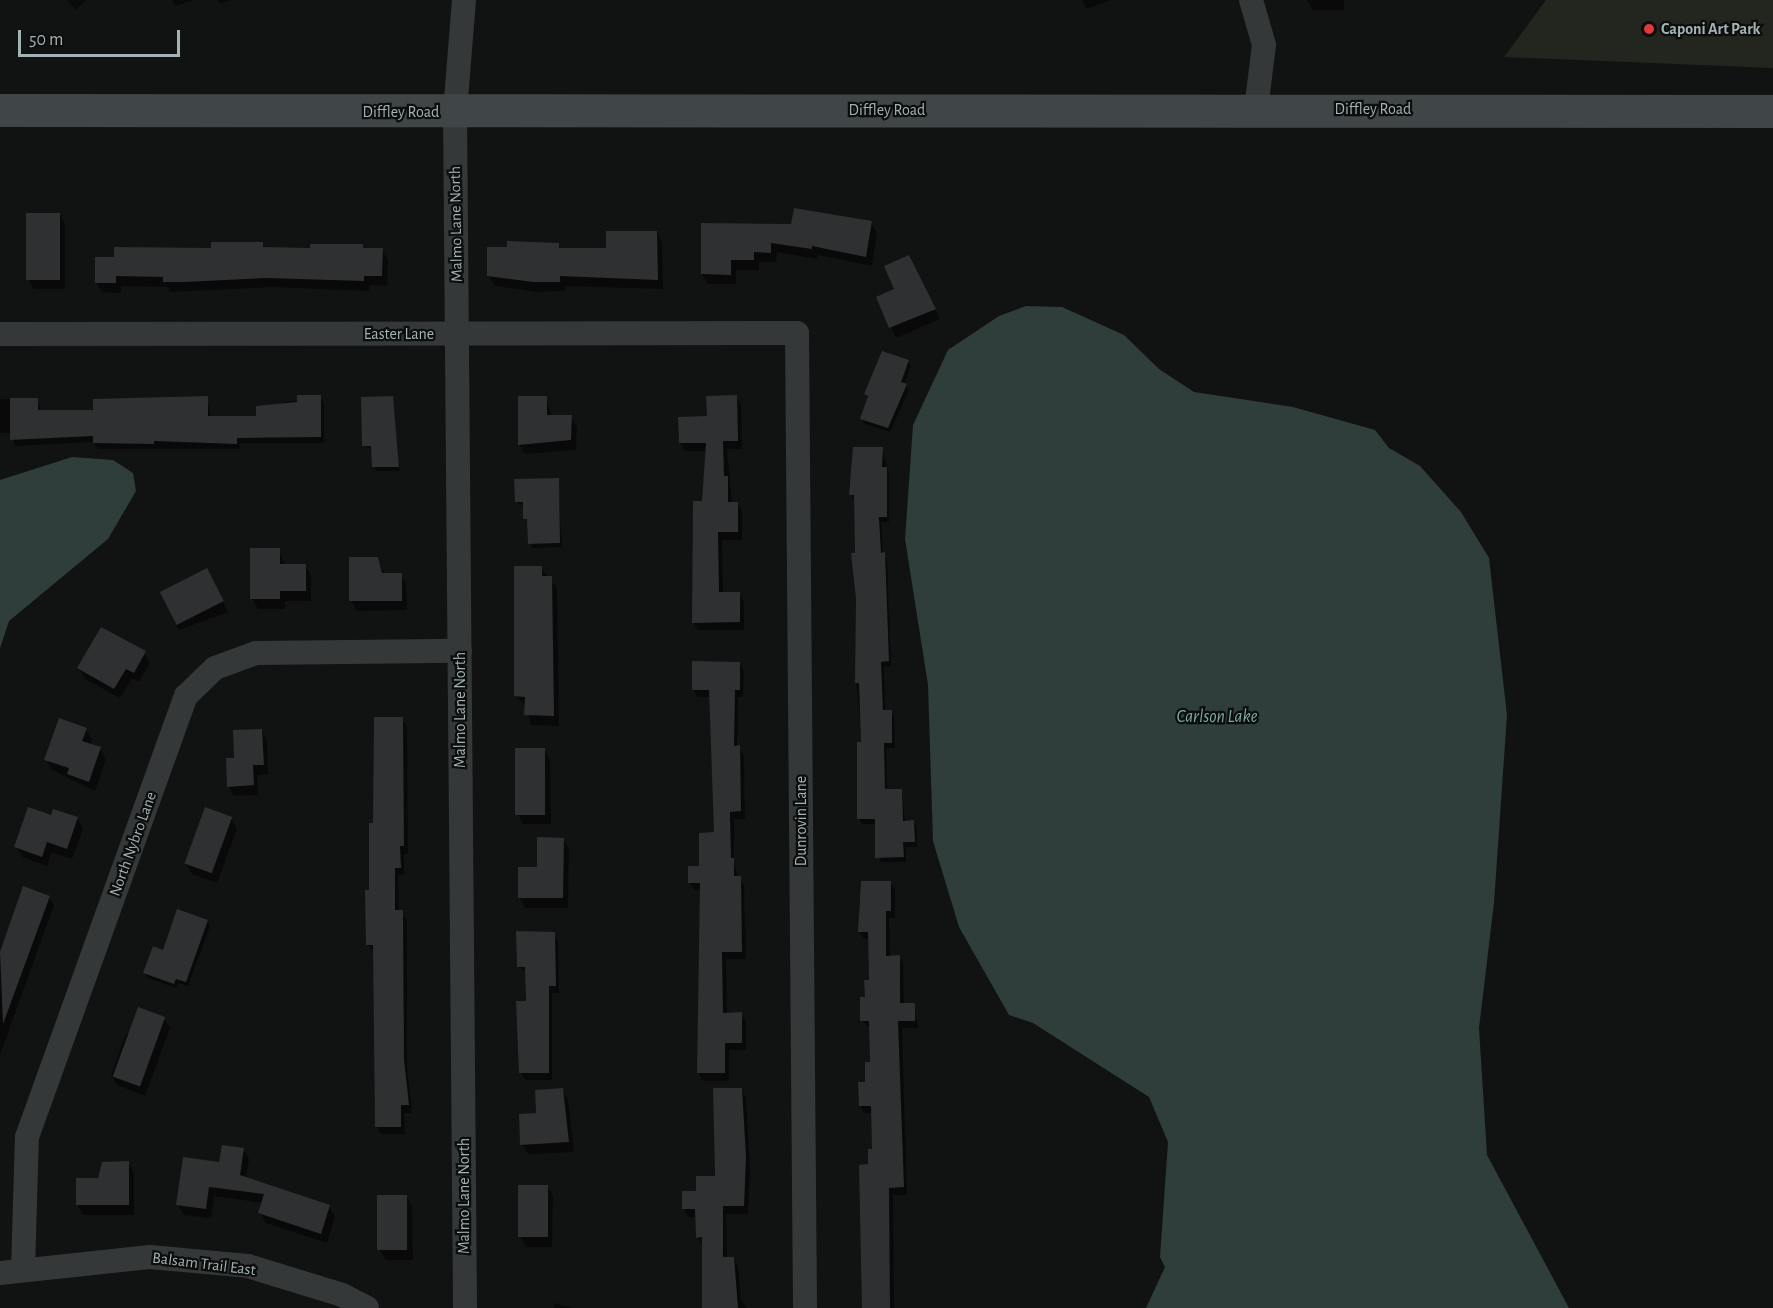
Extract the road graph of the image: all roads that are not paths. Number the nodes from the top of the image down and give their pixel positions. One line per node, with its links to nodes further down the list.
1 (464, 0): 6 (street, Malmo Lane North)
2 (1251, 0): 3 (street)
3 (1256, 109): 5 (main road, Diffley Road); 6 (main road, Diffley Road)
4 (0, 110): 6 (main road, Diffley Road)
5 (1773, 111)
6 (455, 112): 9 (street, Malmo Lane North)
7 (797, 333): 9 (street, Easter Lane); 14 (street, Dunrovin Lane)
8 (0, 334): 9 (street, Easter Lane)
9 (457, 334): 10 (street, Malmo Lane North)
10 (460, 651): 11 (street, North Nybro Lane); 13 (street, Malmo Lane North)
11 (12, 1271): 12 (street, Balsam Trail East)
12 (367, 1308)
13 (465, 1308)
14 (805, 1308)

